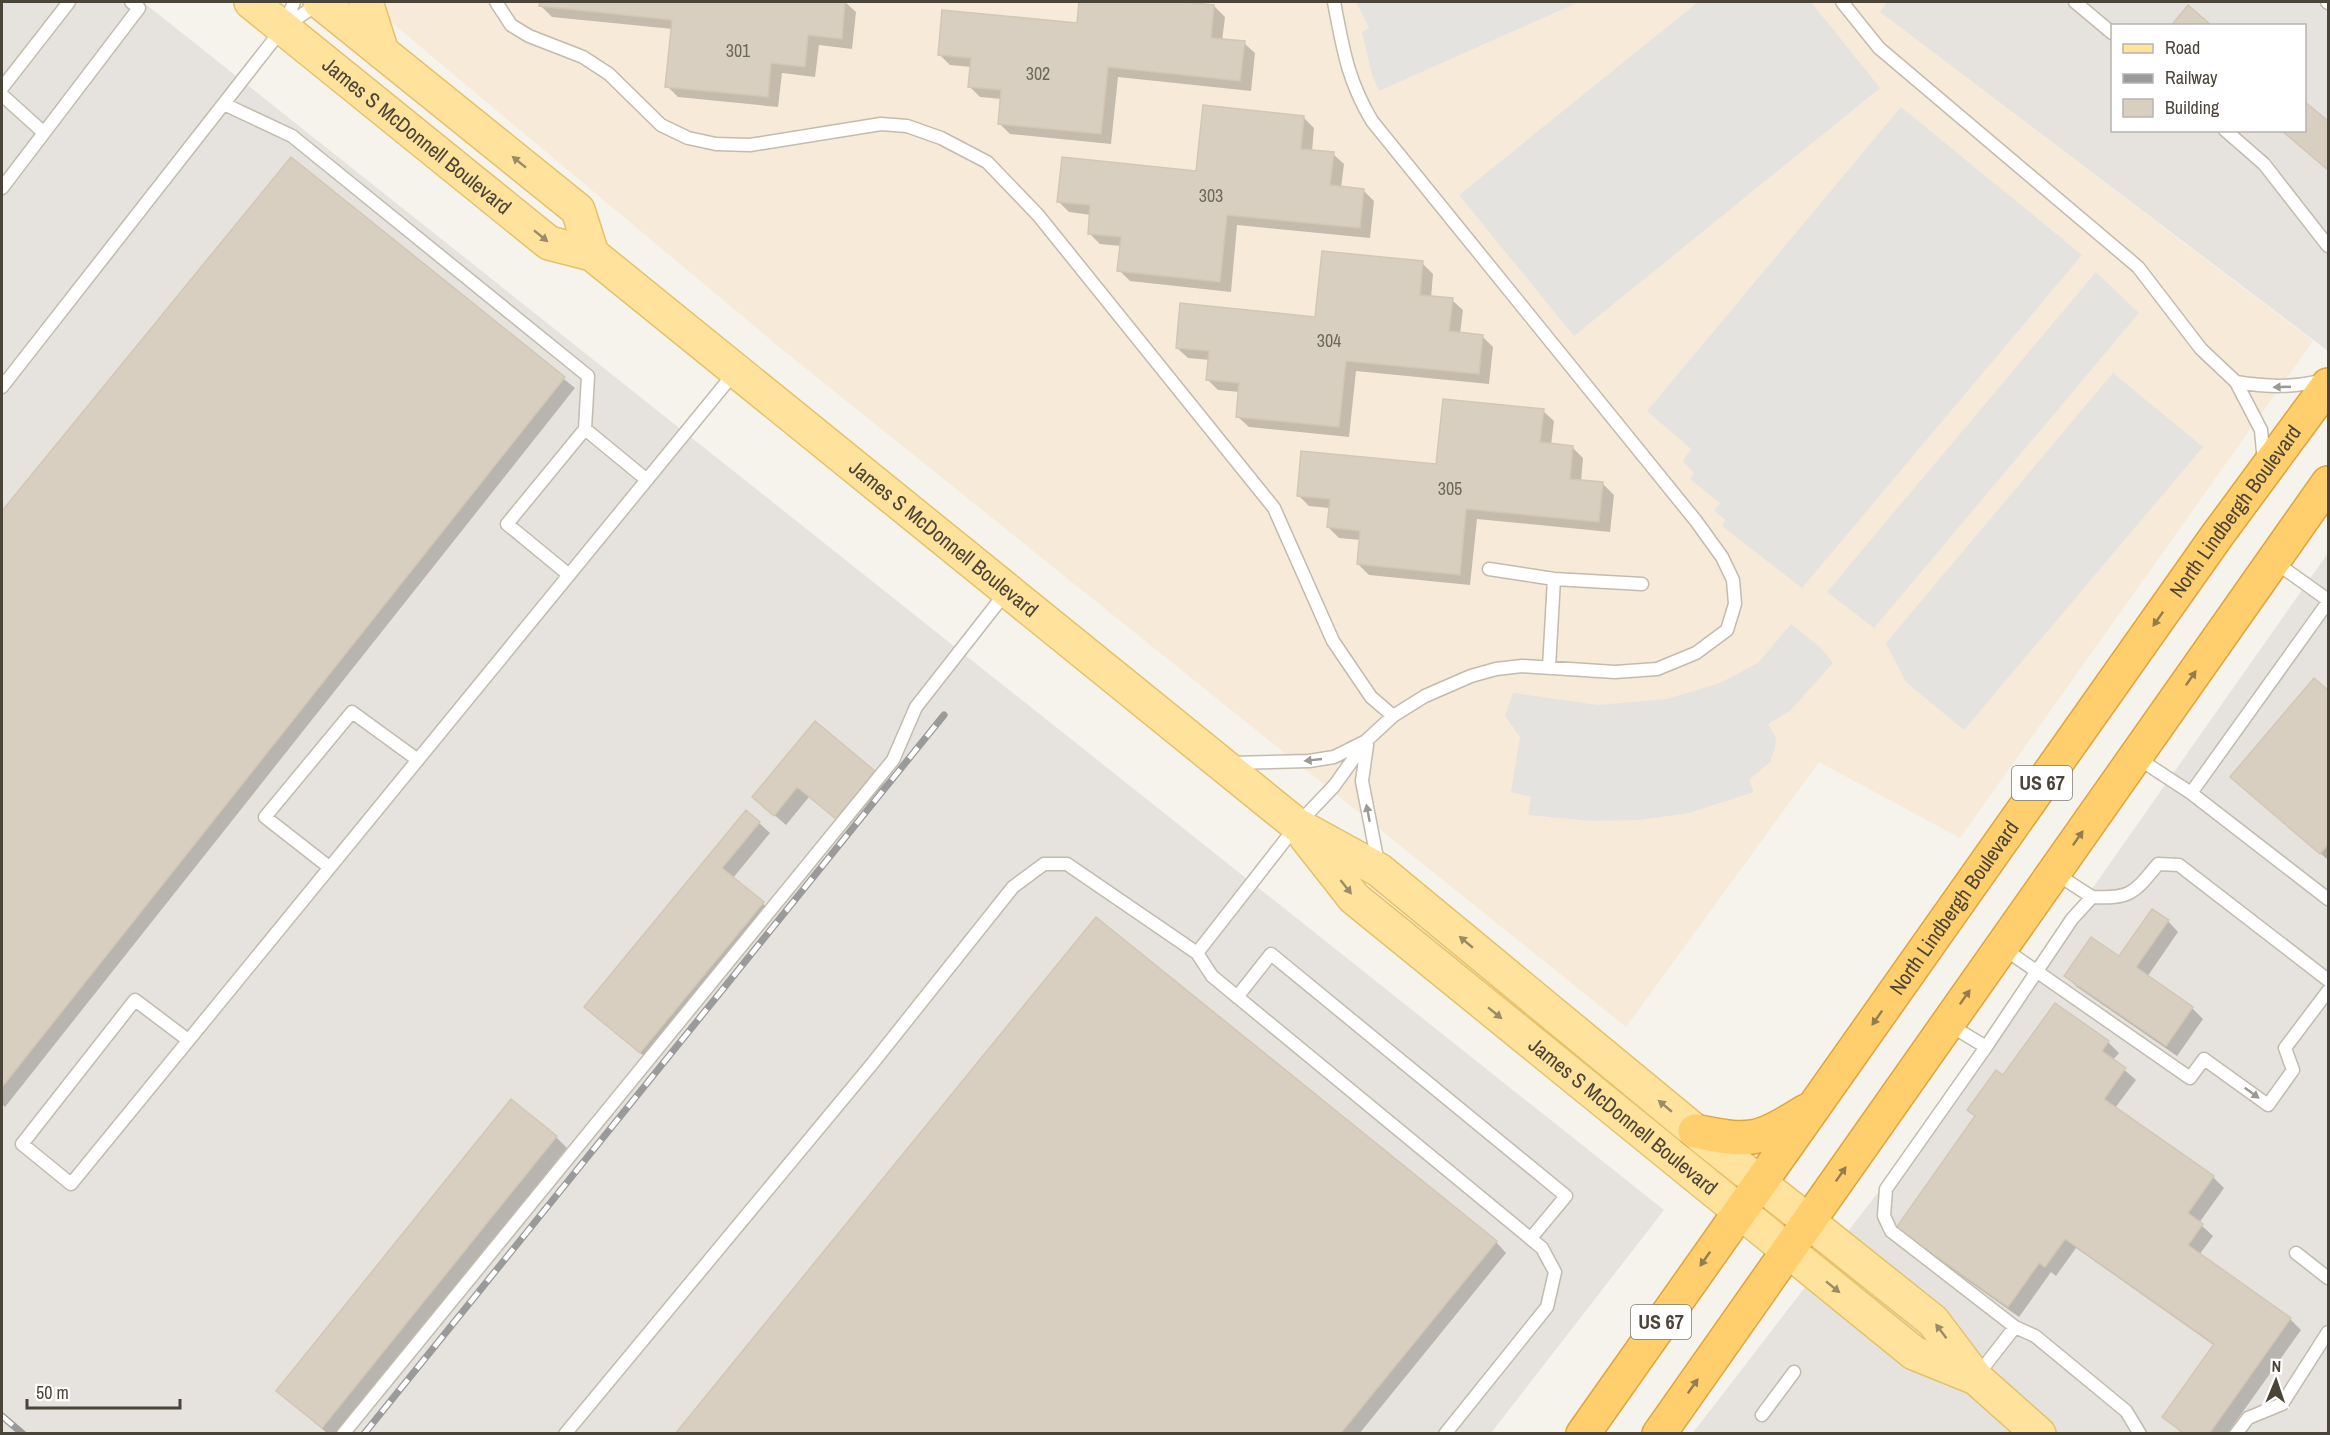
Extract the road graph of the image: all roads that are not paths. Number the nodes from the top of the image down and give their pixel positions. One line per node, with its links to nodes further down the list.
1 (69, 2): 13 (lane)
2 (251, 2): 10 (main road, James S McDonnell Boulevard)
3 (320, 2): 10 (lane); 12 (main road, James S McDonnell Boulevard)
4 (366, 2): 12 (main road)
5 (496, 2): 38 (lane)
6 (1334, 2): 37 (lane)
7 (1842, 2): 23 (lane)
8 (2075, 2): 11 (lane)
9 (138, 4): 16 (lane)
10 (288, 15): 15 (lane); 20 (main road, James S McDonnell Boulevard, one-way to 20)
11 (2111, 32)
12 (382, 51): 20 (main road, James S McDonnell Boulevard, one-way to 12)
13 (2, 88)
14 (2, 95): 16 (lane)
15 (224, 104): 25 (lane); 26 (lane)
16 (43, 132): 18 (lane)
17 (2228, 132): 19 (lane)
18 (2, 188)
19 (2328, 246)
20 (592, 254): 21 (main road, James S McDonnell Boulevard)
21 (736, 371): 28 (lane); 35 (main road, James S McDonnell Boulevard)
22 (2328, 379): 23 (lane, one-way to 23)
23 (2236, 382): 27 (lane)
24 (2328, 385): 27 (highway, North Lindbergh Boulevard / US 67)
25 (2, 387)
26 (585, 429): 28 (lane); 32 (lane)
27 (2264, 469): 59 (highway, North Lindbergh Boulevard / US 67, one-way to 59)
28 (647, 480): 32 (lane)
29 (2328, 483): 30 (highway, US 67)
30 (2273, 561): 36 (lane); 40 (highway, US 67, one-way to 30)
31 (1489, 569): 33 (lane)
32 (569, 575): 41 (lane)
33 (1554, 579): 34 (lane); 37 (lane)
34 (1642, 584)
35 (1007, 591): 42 (main road, James S McDonnell Boulevard); 73 (lane)
36 (2328, 601): 43 (lane)
37 (1549, 668): 38 (lane)
38 (1393, 716): 39 (lane)
39 (1367, 740): 42 (lane, one-way to 42); 44 (lane); 46 (lane, one-way to 39)
40 (2135, 757): 43 (lane); 47 (highway, US 67, one-way to 40)
41 (418, 760): 45 (lane); 45 (lane)
42 (1220, 763): 44 (main road, James S McDonnell Boulevard)
43 (2191, 793): 49 (lane)
44 (1297, 825): 46 (main road, James S McDonnell Boulevard); 51 (lane); 62 (main road, James S McDonnell Boulevard, one-way to 62)
45 (329, 867): 57 (lane)
46 (1379, 870): 60 (main road, James S McDonnell Boulevard, one-way to 46)
47 (2054, 872): 48 (lane); 50 (highway, US 67)
48 (2092, 897): 52 (lane); 53 (lane)
49 (2328, 899)
50 (2001, 946): 52 (lane); 56 (highway, US 67, one-way to 50)
51 (1197, 953): 55 (lane); 74 (lane)
52 (2038, 970): 54 (lane, one-way to 54); 58 (lane)
53 (2328, 980)
54 (2328, 990)
55 (1237, 997): 64 (lane); 64 (lane)
56 (1947, 1023): 58 (lane); 63 (highway, US 67, one-way to 56)
57 (188, 1040): 57 (lane)
58 (1986, 1047): 68 (lane)
59 (1815, 1105): 60 (highway); 61 (highway, North Lindbergh Boulevard / US 67)
60 (1695, 1131): 61 (main road, James S McDonnell Boulevard)
61 (1759, 1183): 62 (highway, North Lindbergh Boulevard / US 67); 63 (main road, James S McDonnell Boulevard)
62 (1738, 1211): 65 (main road, James S McDonnell Boulevard); 76 (highway, North Lindbergh Boulevard / US 67, one-way to 76)
63 (1808, 1222): 65 (highway, US 67); 71 (main road, James S McDonnell Boulevard, one-way to 63)
64 (1532, 1238): 75 (lane)
65 (1788, 1251): 71 (main road, James S McDonnell Boulevard, one-way to 71); 77 (highway, US 67, one-way to 65)
66 (2296, 1253): 67 (lane)
67 (2328, 1278)
68 (2015, 1328): 71 (lane); 79 (lane)
69 (2328, 1332): 80 (lane)
70 (1794, 1372): 72 (lane)
71 (1976, 1378): 78 (main road, James S McDonnell Boulevard)
72 (1762, 1415)
73 (344, 1434)
74 (565, 1434)
75 (1445, 1434)
76 (1583, 1434)
77 (1659, 1434)
78 (2039, 1434)
79 (2140, 1434)
80 (2236, 1434)

